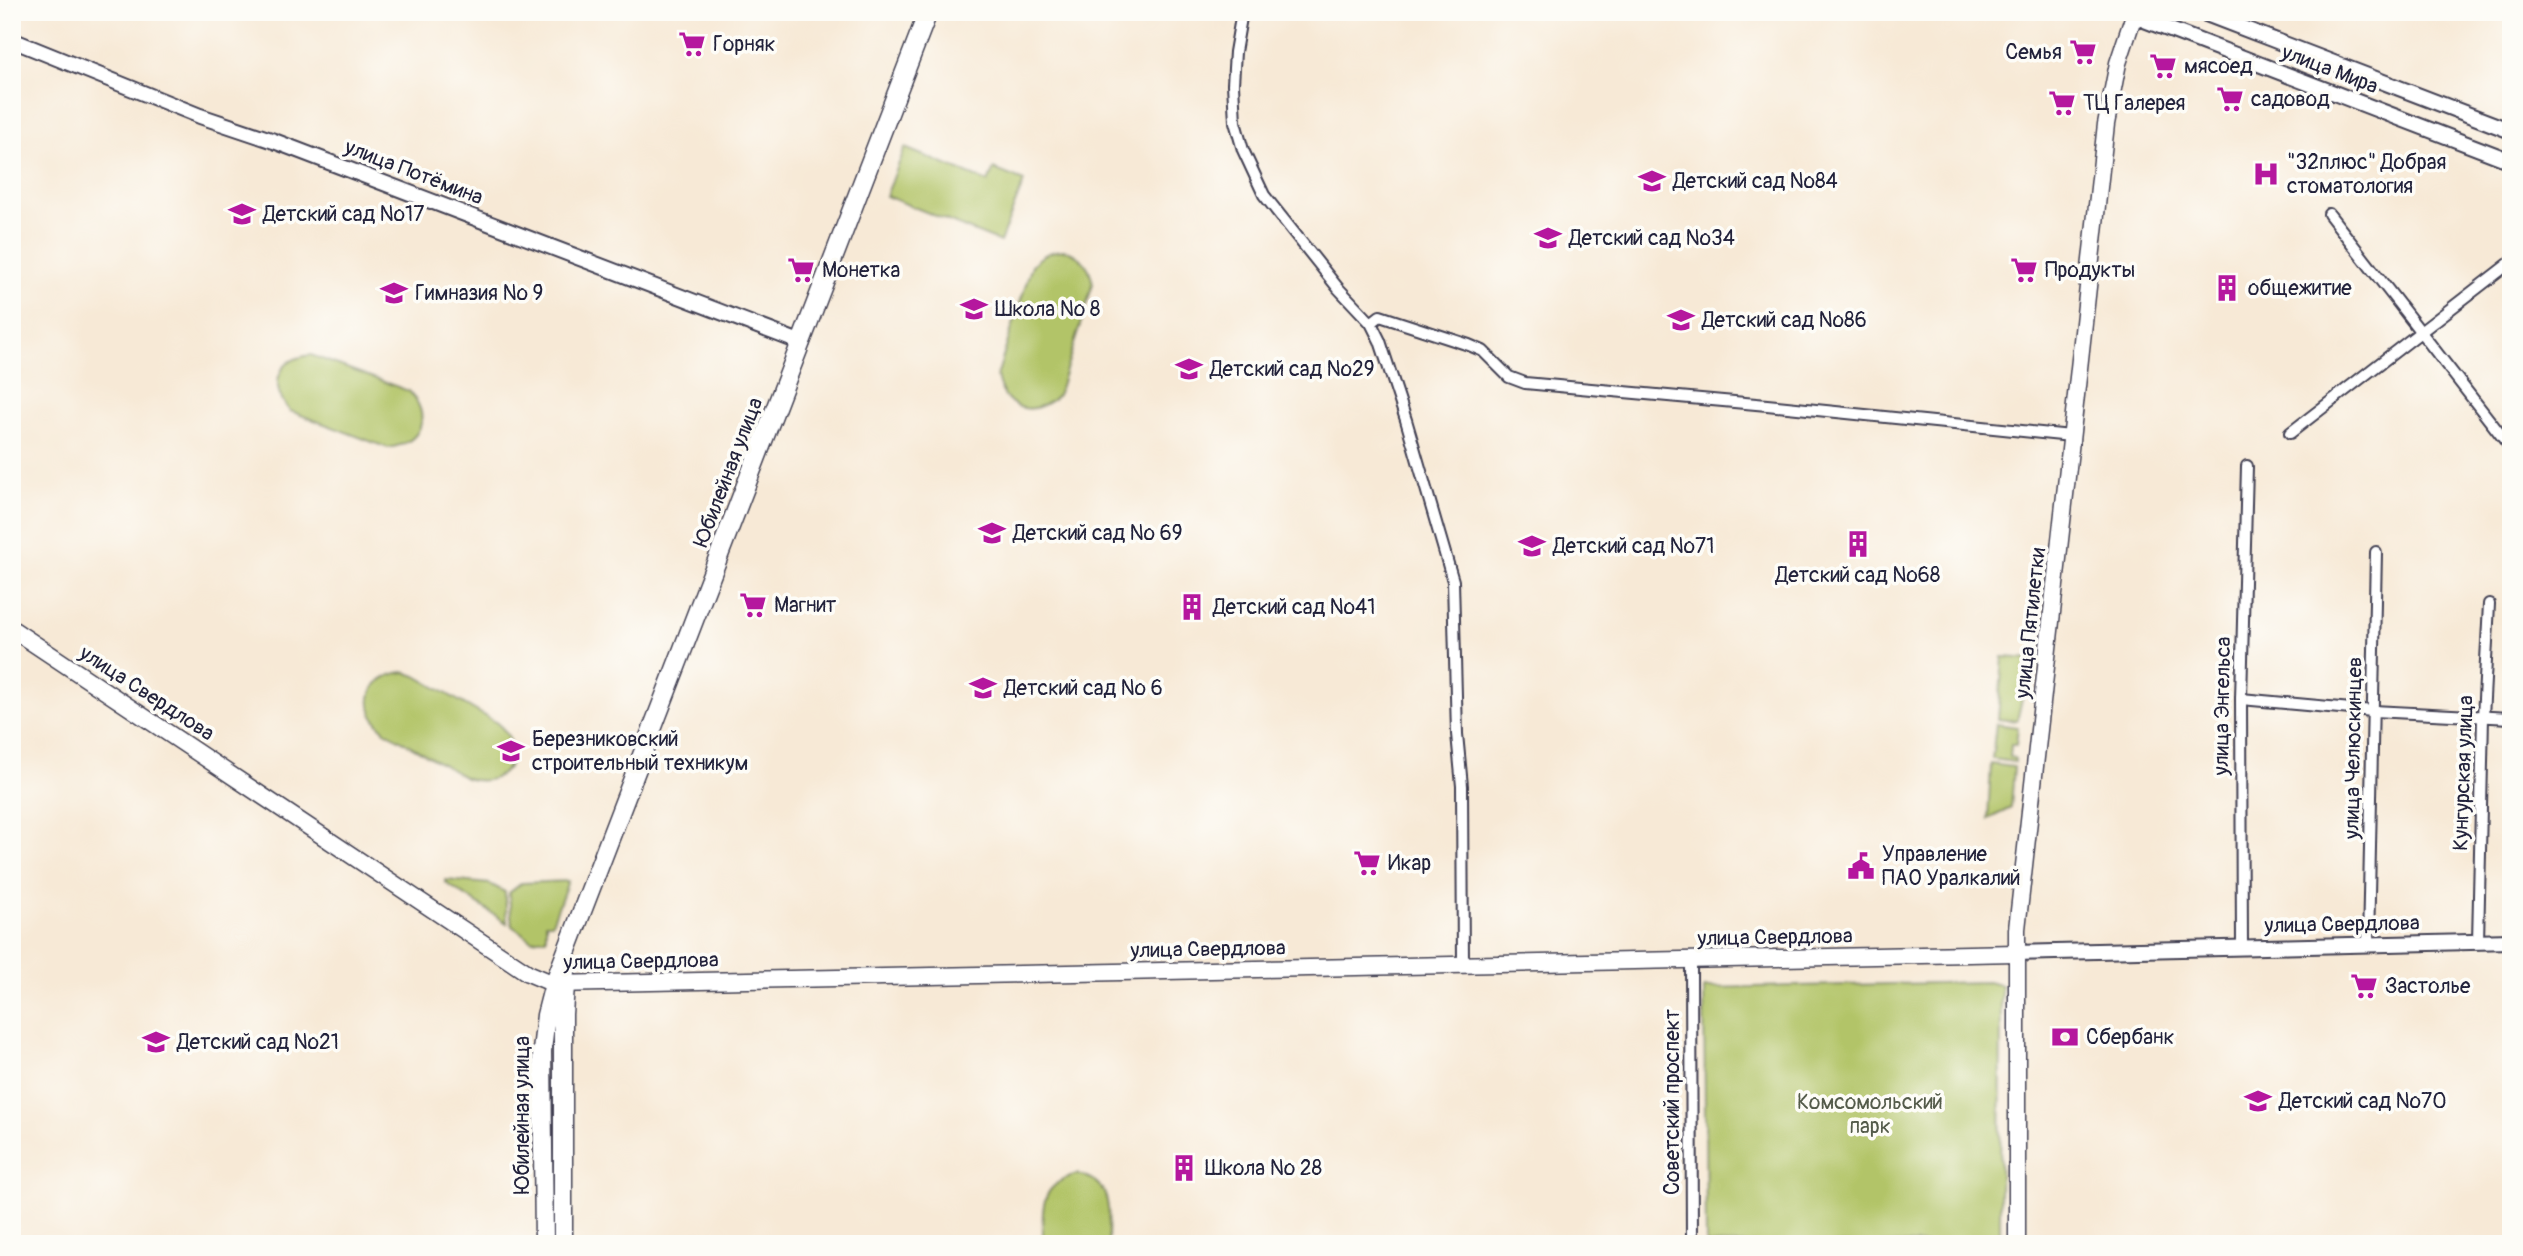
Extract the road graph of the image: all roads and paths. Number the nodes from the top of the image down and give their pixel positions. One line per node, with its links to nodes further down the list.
1 (928, 12): 12 (main road, Юбилейная улица)
2 (1242, 12): 10 (street)
3 (2201, 12): 6 (street, улица Мира)
4 (2134, 14): 7 (street, улица Мира); 14 (main road, улица Пятилетки)
5 (12, 40): 12 (street, улица Потёмина)
6 (2511, 131)
7 (2511, 161)
8 (2329, 214): 11 (street)
9 (2511, 262): 11 (street)
10 (1371, 323): 14 (street); 30 (street)
11 (2422, 333): 13 (street); 15 (street)
12 (802, 343): 31 (main road, Юбилейная улица)
13 (2290, 433)
14 (2071, 436): 28 (main road, улица Пятилетки)
15 (2509, 441)
16 (2247, 466): 20 (street, улица Энгельса)
17 (2376, 552): 21 (street, улица Челюскинцев)
18 (2489, 604): 22 (street, Кунгурская улица)
19 (12, 629): 31 (main road, улица Свердлова)
20 (2241, 699): 21 (street); 27 (street, улица Энгельса)
21 (2373, 711): 22 (street); 26 (street, улица Челюскинцев)
22 (2483, 717): 23 (street); 25 (street, Кунгурская улица)
23 (2511, 718)
24 (2511, 941): 25 (street, улица Свердлова)
25 (2478, 942): 26 (street, улица Свердлова)
26 (2368, 945): 27 (street, улица Свердлова)
27 (2242, 948): 28 (street, улица Свердлова)
28 (2016, 953): 29 (main road, улица Свердлова); 35 (main road, улица Пятилетки)
29 (1691, 960): 30 (main road, улица Свердлова); 34 (street, Советский проспект)
30 (1463, 965): 31 (main road, улица Свердлова)
31 (560, 984): 32 (main road, Юбилейная улица); 33 (main road, Юбилейная улица)
32 (544, 1244)
33 (563, 1244)
34 (1692, 1244)
35 (2017, 1244)

